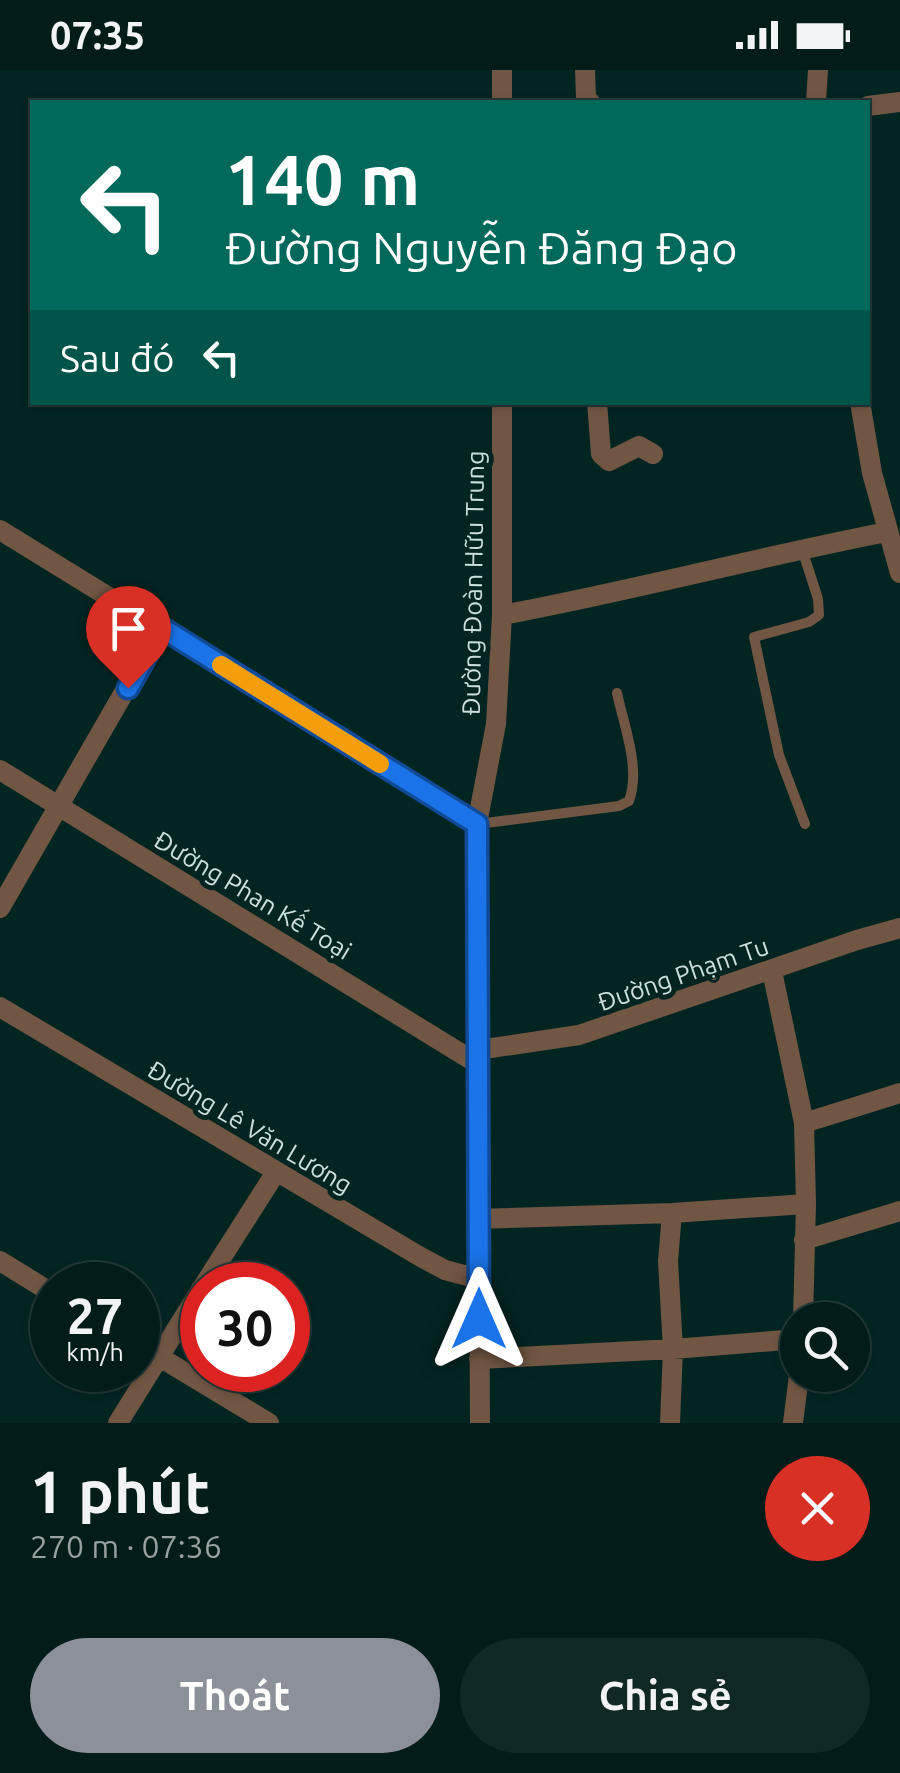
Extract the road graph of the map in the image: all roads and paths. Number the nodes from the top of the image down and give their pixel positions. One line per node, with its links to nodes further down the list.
1 (502, 70): 4 (street)
2 (585, 70): 5 (street)
3 (818, 70): 6 (street)
4 (502, 100)
5 (588, 100)
6 (816, 100)
7 (900, 102): 8 (street)
8 (870, 106)
9 (502, 405): 17 (street, Đường Đoàn Hữu Trung)
10 (598, 405): 12 (street)
11 (861, 405): 14 (street)
12 (653, 454)
13 (0, 530): 18 (street)
14 (887, 532): 15 (street); 16 (street)
15 (802, 548): 17 (street); 23 (lane)
16 (900, 573)
17 (502, 616): 22 (street, Đường Đoàn Hữu Trung)
18 (162, 628): 21 (street); 22 (street)
19 (617, 692): 22 (lane)
20 (0, 770): 21 (street, Đường Phan Kế Toại)
21 (60, 806): 24 (street); 28 (street, Đường Phan Kế Toại)
22 (477, 824): 28 (street, Đường Đoàn Hữu Trung)
23 (805, 824)
24 (0, 908)
25 (900, 928): 26 (street, Đường Phạm Tu)
26 (772, 971): 28 (street, Đường Phạm Tu); 30 (street)
27 (0, 1007): 31 (street, Đường Lê Văn Lương)
28 (478, 1057): 35 (street, Đường Đoàn Hữu Trung)
29 (900, 1093): 30 (street)
30 (804, 1123): 32 (street)
31 (276, 1172): 38 (street); 40 (street, Đường Lê Văn Lương)
32 (806, 1204): 33 (street); 36 (street)
33 (672, 1212): 35 (street); 44 (street)
34 (900, 1212): 36 (street)
35 (479, 1219): 40 (street, Đường Đoàn Hữu Trung)
36 (804, 1240): 41 (street)
37 (0, 1261): 39 (street)
38 (218, 1262)
39 (30, 1279)
40 (479, 1279): 47 (street, Đường Đoàn Hữu Trung)
41 (803, 1302)
42 (180, 1323): 45 (street)
43 (780, 1341): 44 (street)
44 (673, 1349): 47 (street); 53 (street)
45 (160, 1355)
46 (160, 1358): 51 (street)
47 (479, 1359): 52 (street, Đường Đoàn Hữu Trung)
48 (137, 1392): 50 (street)
49 (796, 1392): 54 (street)
50 (118, 1423)
51 (269, 1423)
52 (480, 1423)
53 (670, 1423)
54 (793, 1423)

